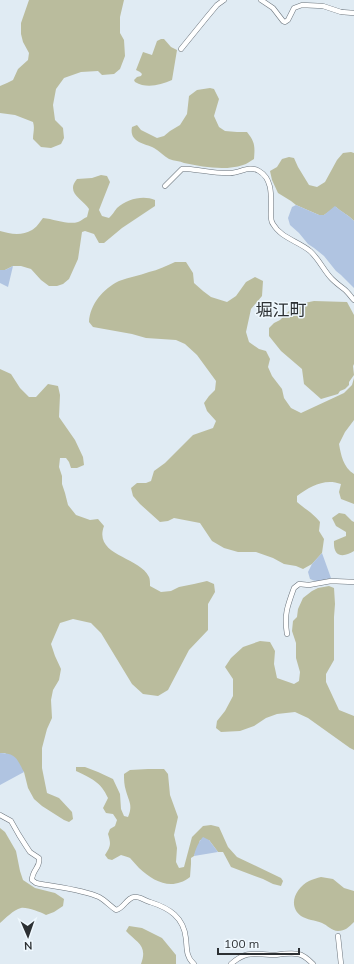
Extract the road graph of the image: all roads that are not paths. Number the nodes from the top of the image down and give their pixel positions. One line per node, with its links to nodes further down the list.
1 (224, 0): 4 (street)
2 (262, 0): 3 (street)
3 (354, 13)
4 (181, 49)
5 (165, 186): 6 (street)
6 (354, 300)
7 (354, 582): 8 (street)
8 (287, 634)
9 (0, 815): 11 (street)
10 (338, 936): 14 (street)
11 (194, 964)
12 (231, 964): 13 (street)
13 (314, 964)
14 (342, 964)

